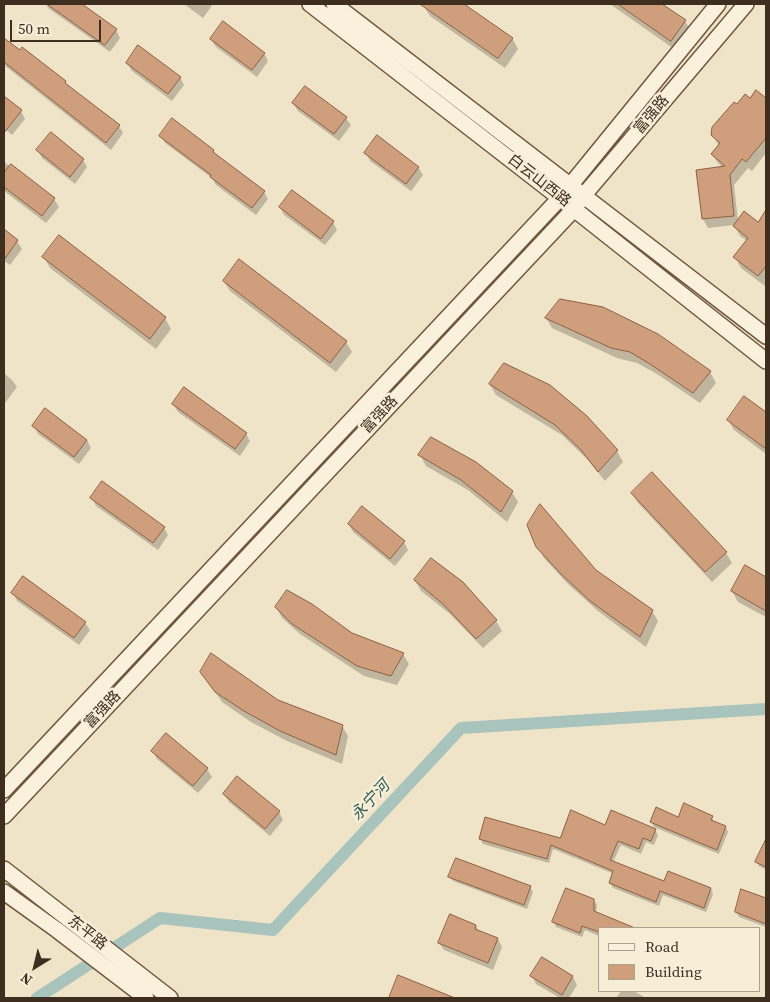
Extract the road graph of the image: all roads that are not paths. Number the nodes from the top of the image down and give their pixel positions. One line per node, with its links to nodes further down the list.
1 (310, 4): 7 (main road, 白云山西路)
2 (334, 4): 5 (main road, 白云山西路)
3 (718, 4): 5 (main road, 富强路)
4 (746, 4): 6 (main road, 富强路)
5 (571, 185): 6 (main road, 白云山西路); 7 (main road, 富强路)
6 (584, 195): 8 (main road, 富强路); 9 (main road, 白云山西路)
7 (560, 198): 8 (main road, 白云山西路); 11 (main road, 富强路)
8 (574, 209): 10 (main road, 白云山西路); 12 (main road, 富强路)
9 (766, 336)
10 (766, 361)
11 (4, 790)
12 (4, 816)
13 (4, 869): 16 (main road, 东平路)
14 (4, 892): 15 (main road, 东平路)
15 (140, 994)
16 (170, 998)

